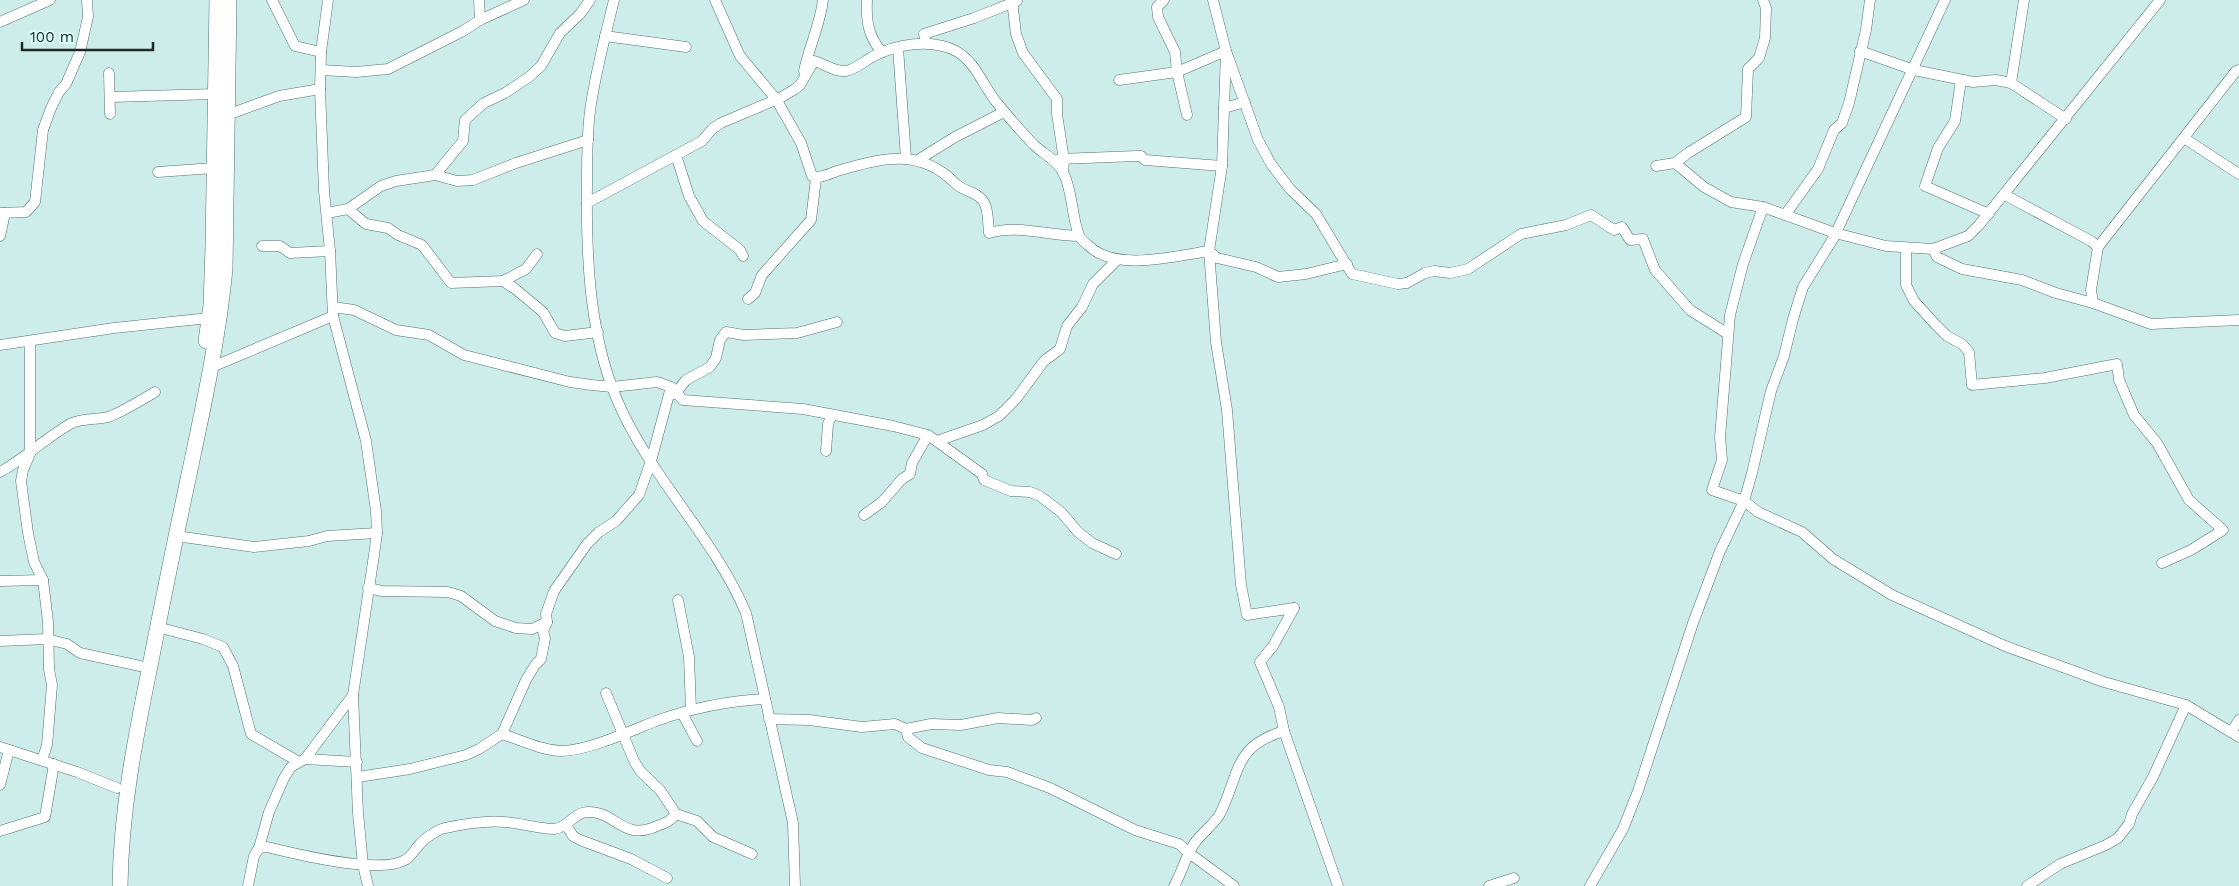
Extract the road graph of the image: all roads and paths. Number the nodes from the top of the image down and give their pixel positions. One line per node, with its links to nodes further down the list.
1 (50, 0): 22 (street)
2 (86, 0): 72 (street)
3 (217, 0): 42 (street)
4 (230, 0): 49 (street)
5 (272, 0): 29 (street)
6 (328, 0): 29 (street)
7 (479, 0): 23 (street)
8 (524, 0): 23 (street)
9 (590, 0): 66 (street)
10 (614, 0): 24 (street)
11 (715, 0): 44 (street)
12 (822, 0): 37 (street)
13 (867, 0): 30 (street)
14 (1164, 0): 35 (street)
15 (1213, 0): 31 (street)
16 (1763, 0): 59 (street)
17 (1870, 0): 28 (street)
18 (1946, 0): 33 (street)
19 (2024, 0): 40 (street)
20 (2160, 0): 51 (street)
21 (1014, 1): 25 (street); 58 (street)
22 (1, 19)
23 (480, 20): 32 (street)
24 (605, 36): 26 (street); 53 (street)
25 (926, 42): 27 (street); 47 (street)
26 (686, 47)
27 (898, 48): 30 (street); 55 (street)
28 (1860, 51): 33 (street); 75 (street)
29 (321, 52): 32 (street)
30 (882, 52): 37 (street)
31 (1226, 52): 35 (street); 45 (street); 46 (street)
32 (321, 70): 41 (street)
33 (1914, 70): 39 (street); 76 (street)
34 (2239, 70): 52 (street)
35 (1177, 72): 38 (street); 50 (street)
36 (109, 73): 43 (street)
37 (804, 77): 44 (street)
38 (1119, 80)
39 (1961, 80): 40 (street); 74 (street)
40 (2011, 83): 51 (street)
41 (320, 89): 49 (street); 73 (street)
42 (215, 94): 43 (street); 62 (street)
43 (111, 97): 48 (street)
44 (776, 99): 54 (street); 67 (street)
45 (1245, 102): 46 (street); 88 (street)
46 (1224, 108): 60 (street)
47 (1004, 112): 56 (street); 57 (street)
48 (110, 114)
49 (227, 115): 100 (street)
50 (1187, 115)
51 (2066, 119): 68 (street)
52 (2184, 138): 65 (street); 80 (street)
53 (588, 140): 66 (street); 69 (street)
54 (676, 155): 69 (street); 86 (street)
55 (906, 158): 57 (street); 67 (street)
56 (1053, 158): 58 (street); 64 (street)
57 (918, 160): 78 (street)
58 (1064, 160): 60 (street); 64 (street)
59 (1675, 163): 61 (street); 70 (street)
60 (1222, 166): 83 (street)
61 (1656, 166)
62 (214, 168): 63 (street); 93 (street)
63 (158, 172)
64 (1064, 173): 78 (street)
65 (2239, 174)
66 (435, 176): 71 (street)
67 (816, 178): 90 (street)
68 (2005, 195): 74 (street); 80 (street)
69 (586, 203): 96 (street)
70 (1763, 207): 75 (street); 97 (street)
71 (348, 209): 73 (street); 89 (street)
72 (3, 213): 77 (street)
73 (327, 213): 84 (street)
74 (1989, 214): 82 (street)
75 (1785, 215): 76 (street)
76 (1835, 234): 81 (street); 110 (street)
77 (0, 236)
78 (1079, 236): 87 (street)
79 (262, 246): 84 (street)
80 (2098, 247): 91 (street)
81 (1906, 248): 82 (street); 115 (street)
82 (1933, 249): 91 (street)
83 (1210, 251): 87 (street); 88 (street); 134 (street)
84 (330, 252): 92 (street)
85 (537, 254): 89 (street)
86 (743, 256)
87 (1117, 260): 105 (street)
88 (1347, 264): 97 (street)
89 (503, 281): 96 (street)
90 (748, 299)
91 (2093, 303): 94 (street)
92 (333, 312): 100 (street); 101 (street); 112 (street)
93 (209, 318): 98 (street); 124 (street)
94 (2239, 320)
95 (837, 322): 102 (street)
96 (598, 332): 101 (street)
97 (1728, 334): 110 (street)
98 (30, 341): 99 (street); 107 (street)
99 (0, 345)
100 (212, 367): 113 (street)
101 (612, 387): 102 (street); 108 (street)
102 (673, 391): 104 (street); 108 (street)
103 (155, 392): 107 (street)
104 (832, 415): 105 (street); 106 (street)
105 (932, 438): 111 (street); 114 (street)
106 (826, 451)
107 (30, 454): 109 (street); 117 (street)
108 (651, 461): 120 (street); 127 (street)
109 (0, 472)
110 (1744, 501): 128 (street); 165 (street)
111 (864, 515)
112 (377, 533): 113 (street); 118 (street)
113 (176, 536): 121 (street)
114 (1116, 554)
115 (2162, 563)
116 (0, 580): 117 (street)
117 (43, 580): 122 (street)
118 (368, 588): 120 (street); 126 (street)
119 (678, 600): 129 (street)
120 (546, 622): 135 (street)
121 (157, 627): 141 (street); 157 (street)
122 (47, 639): 123 (street); 124 (street); 140 (street)
123 (0, 641)
124 (140, 666): 146 (street)
125 (606, 693): 136 (street)
126 (353, 695): 141 (street); 142 (street)
127 (765, 699): 129 (street); 131 (street)
128 (2186, 705): 137 (street); 166 (street)
129 (686, 712): 136 (street); 138 (street)
130 (1036, 718): 133 (street)
131 (769, 719): 133 (street); 160 (street)
132 (2239, 720): 137 (street)
133 (906, 729): 151 (street)
134 (1284, 731): 151 (street); 163 (street)
135 (502, 734): 136 (street); 144 (street)
136 (622, 734): 147 (street)
137 (2235, 735)
138 (696, 741)
139 (4, 748): 140 (street); 145 (street)
140 (42, 760): 143 (street)
141 (302, 760): 142 (street); 150 (street)
142 (357, 762): 144 (street)
143 (54, 764): 146 (street); 149 (street)
144 (358, 777): 153 (street)
145 (0, 785)
146 (117, 788): 156 (street)
147 (676, 814): 148 (street); 152 (street)
148 (566, 825): 153 (street); 154 (street)
149 (0, 831)
150 (259, 848): 153 (street); 158 (street)
151 (1189, 853): 161 (street); 162 (street)
152 (752, 854)
153 (363, 865): 159 (street)
154 (667, 878)
155 (1514, 878): 164 (street)
156 (111, 886)
157 (120, 886)
158 (248, 886)
159 (368, 886)
160 (795, 886)
161 (1174, 886)
162 (1234, 886)
163 (1338, 886)
164 (1488, 886)
165 (1590, 886)
166 (2026, 886)

